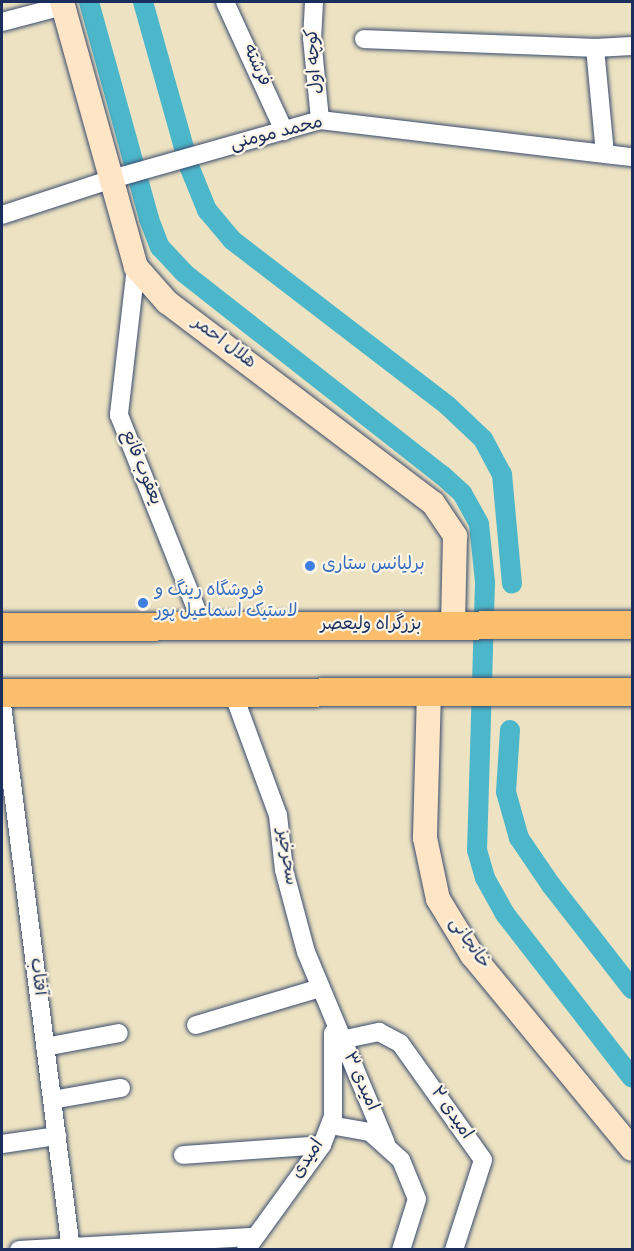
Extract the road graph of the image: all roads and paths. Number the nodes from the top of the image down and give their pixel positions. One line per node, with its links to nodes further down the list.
1 (225, 2): 9 (street, فرشته)
2 (314, 2): 8 (street, کوچه اول)
3 (63, 4): 4 (street); 12 (main road, هلال احمر)
4 (2, 22)
5 (364, 39): 7 (street)
6 (633, 46): 7 (street)
7 (595, 48): 10 (street)
8 (320, 120): 9 (street, محمد مومنی); 10 (street, محمد مومنی)
9 (284, 130): 12 (street, محمد مومنی)
10 (605, 153): 11 (street, محمد مومنی)
11 (633, 157)
12 (118, 177): 13 (street, محمد مومنی); 14 (main road, هلال احمر)
13 (2, 215)
14 (136, 267): 16 (street, یعقوب قانع); 17 (main road, هلال احمر)
15 (633, 625): 17 (highway, بزرگراه ولیعصر)
16 (203, 626): 17 (highway, بزرگراه ولیعصر); 18 (highway, بزرگراه ولیعصر)
17 (453, 626)
18 (2, 627)
19 (429, 692): 20 (highway); 22 (highway); 37 (main road, خانجانی)
20 (633, 692)
21 (2, 693): 22 (highway)
22 (233, 693): 24 (street, سحرخیز)
23 (2, 705): 29 (street, آفتاب)
24 (320, 988): 25 (street, سحرخیز); 26 (street)
25 (332, 1022): 28 (street, امیدی ۳); 32 (street, امیدی)
26 (196, 1025)
27 (118, 1033): 29 (street)
28 (340, 1040): 34 (street, امیدی ۳); 43 (street, امیدی ۲)
29 (45, 1047): 31 (street, آفتاب)
30 (121, 1088): 31 (street)
31 (52, 1100): 33 (street, آفتاب)
32 (330, 1125): 34 (street, امیدی ۳); 36 (street, امیدی)
33 (57, 1136): 35 (street); 40 (street, آفتاب)
34 (386, 1143): 42 (street, امیدی ۳)
35 (2, 1144)
36 (322, 1145): 38 (street); 39 (street, امیدی)
37 (633, 1149)
38 (183, 1155)
39 (250, 1243): 40 (street)
40 (71, 1247): 41 (street)
41 (19, 1250)
42 (401, 1250)
43 (454, 1250)

